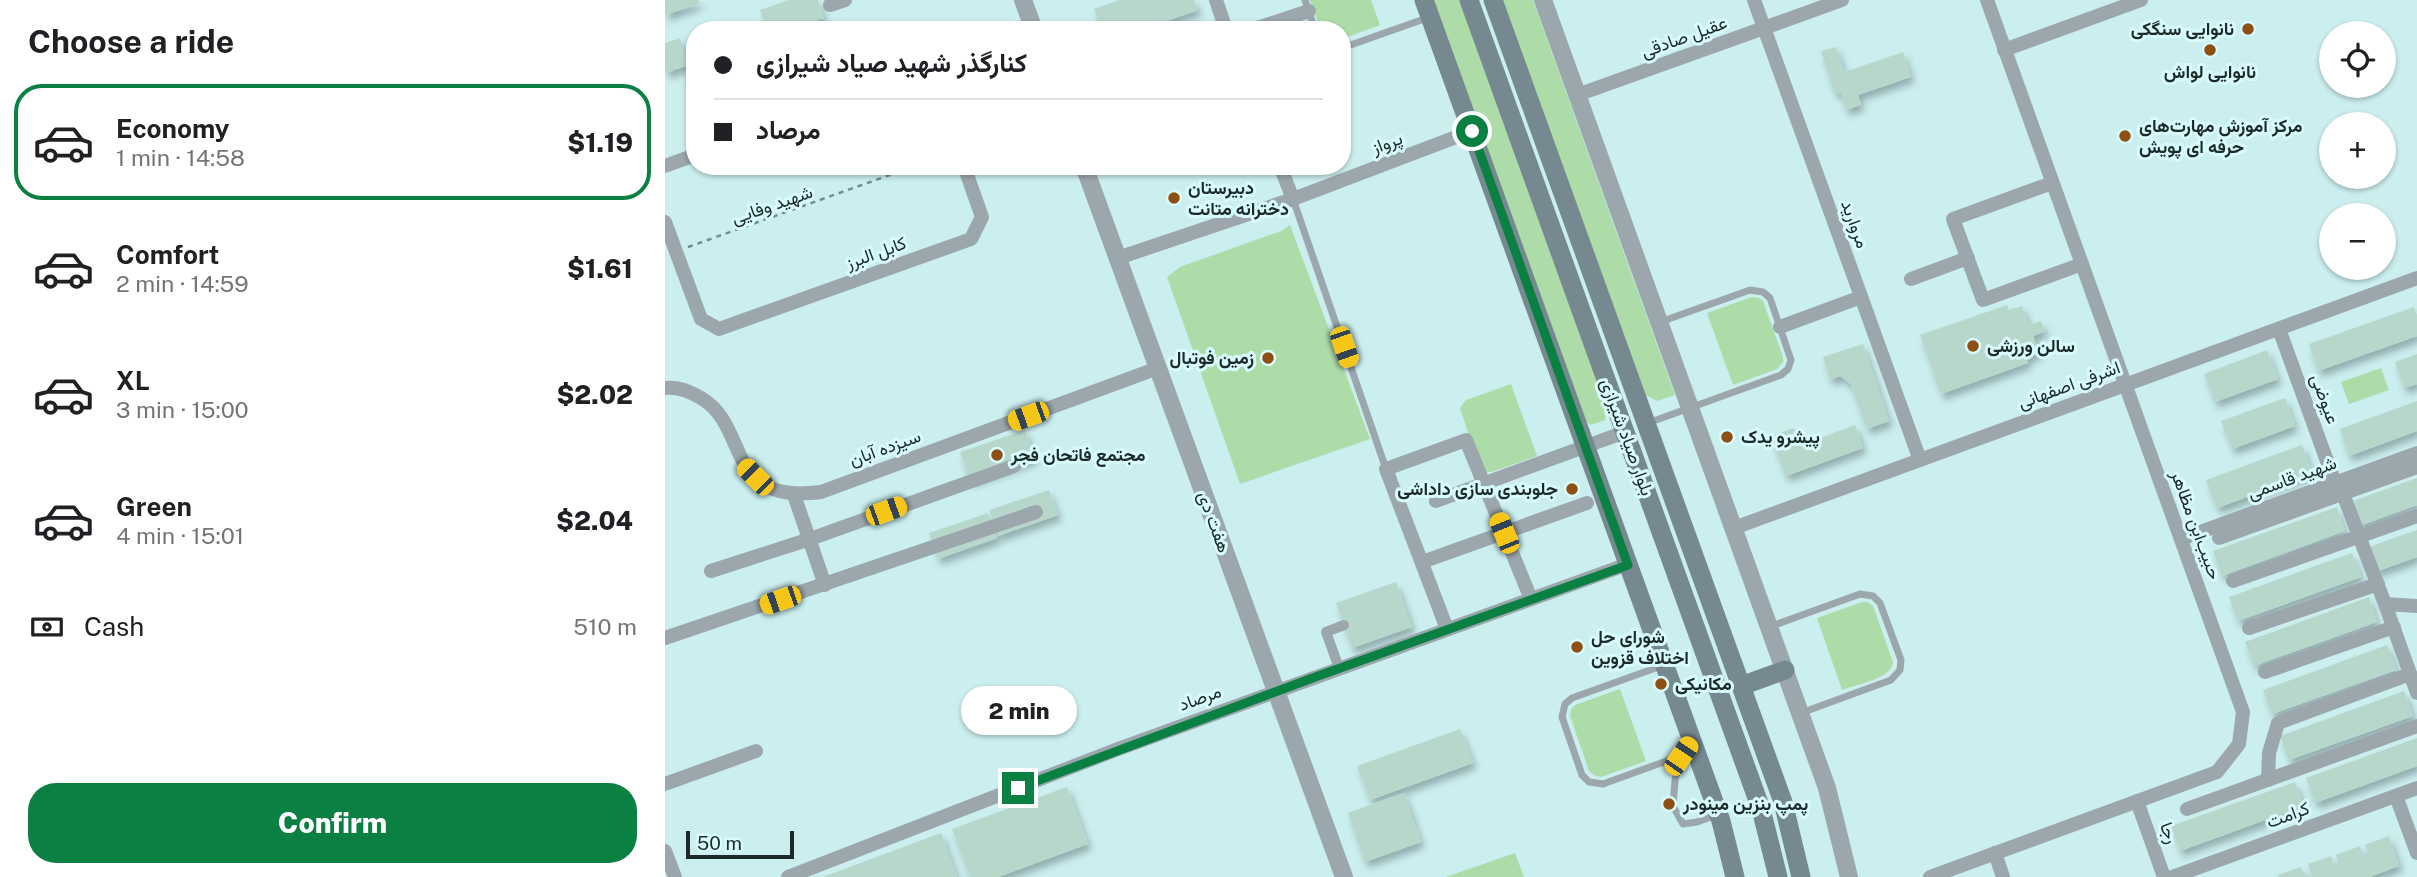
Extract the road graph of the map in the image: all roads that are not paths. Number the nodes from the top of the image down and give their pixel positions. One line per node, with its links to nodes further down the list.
1 (845, 0): 11 (street)
2 (1023, 0): 14 (street)
3 (1216, 0): 15 (street)
4 (1469, 0): 45 (main road, بلوار صیاد شیرازی)
5 (1493, 0): 44 (main road, بلوار صیاد شیرازی)
6 (1543, 0): 20 (street)
7 (1754, 0): 17 (street, مروارید)
8 (1842, 0): 17 (street, عقیل صادقی)
9 (1987, 0): 19 (street, حبیب‌ابن مظاهر)
10 (2141, 0): 19 (street)
11 (830, 5)
12 (1306, 6): 16 (street)
13 (1427, 8): 18 (lane); 21 (main road)
14 (1031, 21)
15 (1223, 21)
16 (1272, 21)
17 (1764, 28): 20 (street, عقیل صادقی); 36 (street, مروارید)
18 (1351, 44)
19 (2004, 50): 27 (street, حبیب‌ابن مظاهر)
20 (1577, 95): 37 (street)
21 (1472, 131): 28 (street, پرواز); 46 (main road)
22 (686, 158): 23 (street)
23 (665, 166)
24 (967, 175): 30 (street, کابل البرز)
25 (1087, 175): 31 (street, هفت دی)
26 (1283, 175): 28 (street)
27 (2052, 183): 32 (street); 33 (street, حبیب‌ابن مظاهر)
28 (1293, 200): 31 (street, پرواز); 51 (lane)
29 (665, 222): 30 (street)
30 (671, 253)
31 (1118, 258): 40 (street, هفت دی)
32 (1968, 258): 33 (street); 35 (street)
33 (2082, 264): 41 (street, حبیب‌ابن مظاهر)
34 (2417, 278): 39 (street, اشرفی اصفهانی)
35 (1911, 279)
36 (1861, 297): 38 (street); 48 (street, مروارید)
37 (1659, 322): 38 (lane); 43 (street)
38 (1780, 327): 43 (lane)
39 (2279, 329): 41 (street, اشرفی اصفهانی); 53 (street, عیوضی)
40 (1158, 368): 54 (street, سیزده آبان); 86 (street, هفت دی)
41 (2126, 385): 48 (street, اشرفی اصفهانی); 64 (street, حبیب‌ابن مظاهر)
42 (665, 388): 54 (street, سیزده آبان)
43 (1690, 408): 44 (lane); 59 (street)
44 (1647, 424): 85 (main road, بلوار صیاد شیرازی)
45 (1625, 432): 46 (street); 106 (main road, بلوار صیاد شیرازی)
46 (1585, 446): 52 (street); 66 (main road)
47 (2417, 453): 53 (street, شهید قاسمی)
48 (1920, 460): 59 (street, اشرفی اصفهانی)
49 (1013, 466): 63 (street)
50 (2417, 467): 53 (street)
51 (1386, 469): 52 (street); 65 (street)
52 (1484, 484): 55 (street); 60 (street)
53 (2339, 489): 61 (street, عیوضی); 62 (street); 64 (street, شهید قاسمی)
54 (794, 495): 63 (street)
55 (1436, 500)
56 (1587, 503): 60 (street)
57 (1036, 512): 70 (street)
58 (2417, 516): 61 (street)
59 (1734, 528): 75 (street)
60 (1504, 533): 65 (street); 71 (street)
61 (2360, 537): 68 (street); 69 (street, عیوضی)
62 (2220, 538)
63 (810, 539): 67 (street); 70 (street)
64 (2181, 539): 96 (street, حبیب‌ابن مظاهر)
65 (1422, 562): 78 (street)
66 (1628, 565): 71 (street, مرصاد); 80 (main road)
67 (711, 571)
68 (2233, 581)
69 (2378, 584): 72 (street, عیوضی); 77 (street)
70 (825, 585): 79 (street)
71 (1531, 599): 78 (street, مرصاد)
72 (2385, 604): 73 (street); 76 (street, عیوضی)
73 (2417, 606)
74 (1344, 625): 81 (street)
75 (1769, 627): 82 (street); 88 (lane)
76 (2394, 627): 83 (street); 84 (street, عیوضی)
77 (2249, 628)
78 (1447, 629): 81 (street, مرصاد)
79 (665, 638)
80 (1664, 665): 90 (main road); 90 (lane)
81 (1339, 668): 86 (street, مرصاد)
82 (1785, 670): 85 (main road); 88 (street)
83 (2265, 672)
84 (2410, 674): 87 (street, عیوضی); 92 (street)
85 (1741, 686): 107 (main road, بلوار صیاد شیرازی)
86 (1276, 691): 103 (street, مرصاد); 105 (street, هفت دی)
87 (2417, 693)
88 (1800, 713): 108 (street)
89 (2417, 726): 92 (street)
90 (1689, 749): 98 (main road); 98 (lane)
91 (756, 751): 93 (street)
92 (2268, 780): 97 (street)
93 (665, 784)
94 (2417, 788): 95 (street, کرامت)
95 (2396, 796): 101 (street); 112 (street, کرامت)
96 (2137, 801): 100 (street, حبیب‌ابن مظاهر); 111 (street, رجا)
97 (2187, 809)
98 (1719, 814): 102 (main road)
99 (665, 850): 104 (street)
100 (1995, 853): 109 (street, حبیب‌ابن مظاهر); 110 (street)
101 (2417, 853)
102 (1737, 874)
103 (791, 876)
104 (675, 877)
105 (1344, 877)
106 (1778, 877)
107 (1801, 877)
108 (1849, 877)
109 (1930, 877)
110 (2003, 877)
111 (2164, 877)
112 (2172, 877)

